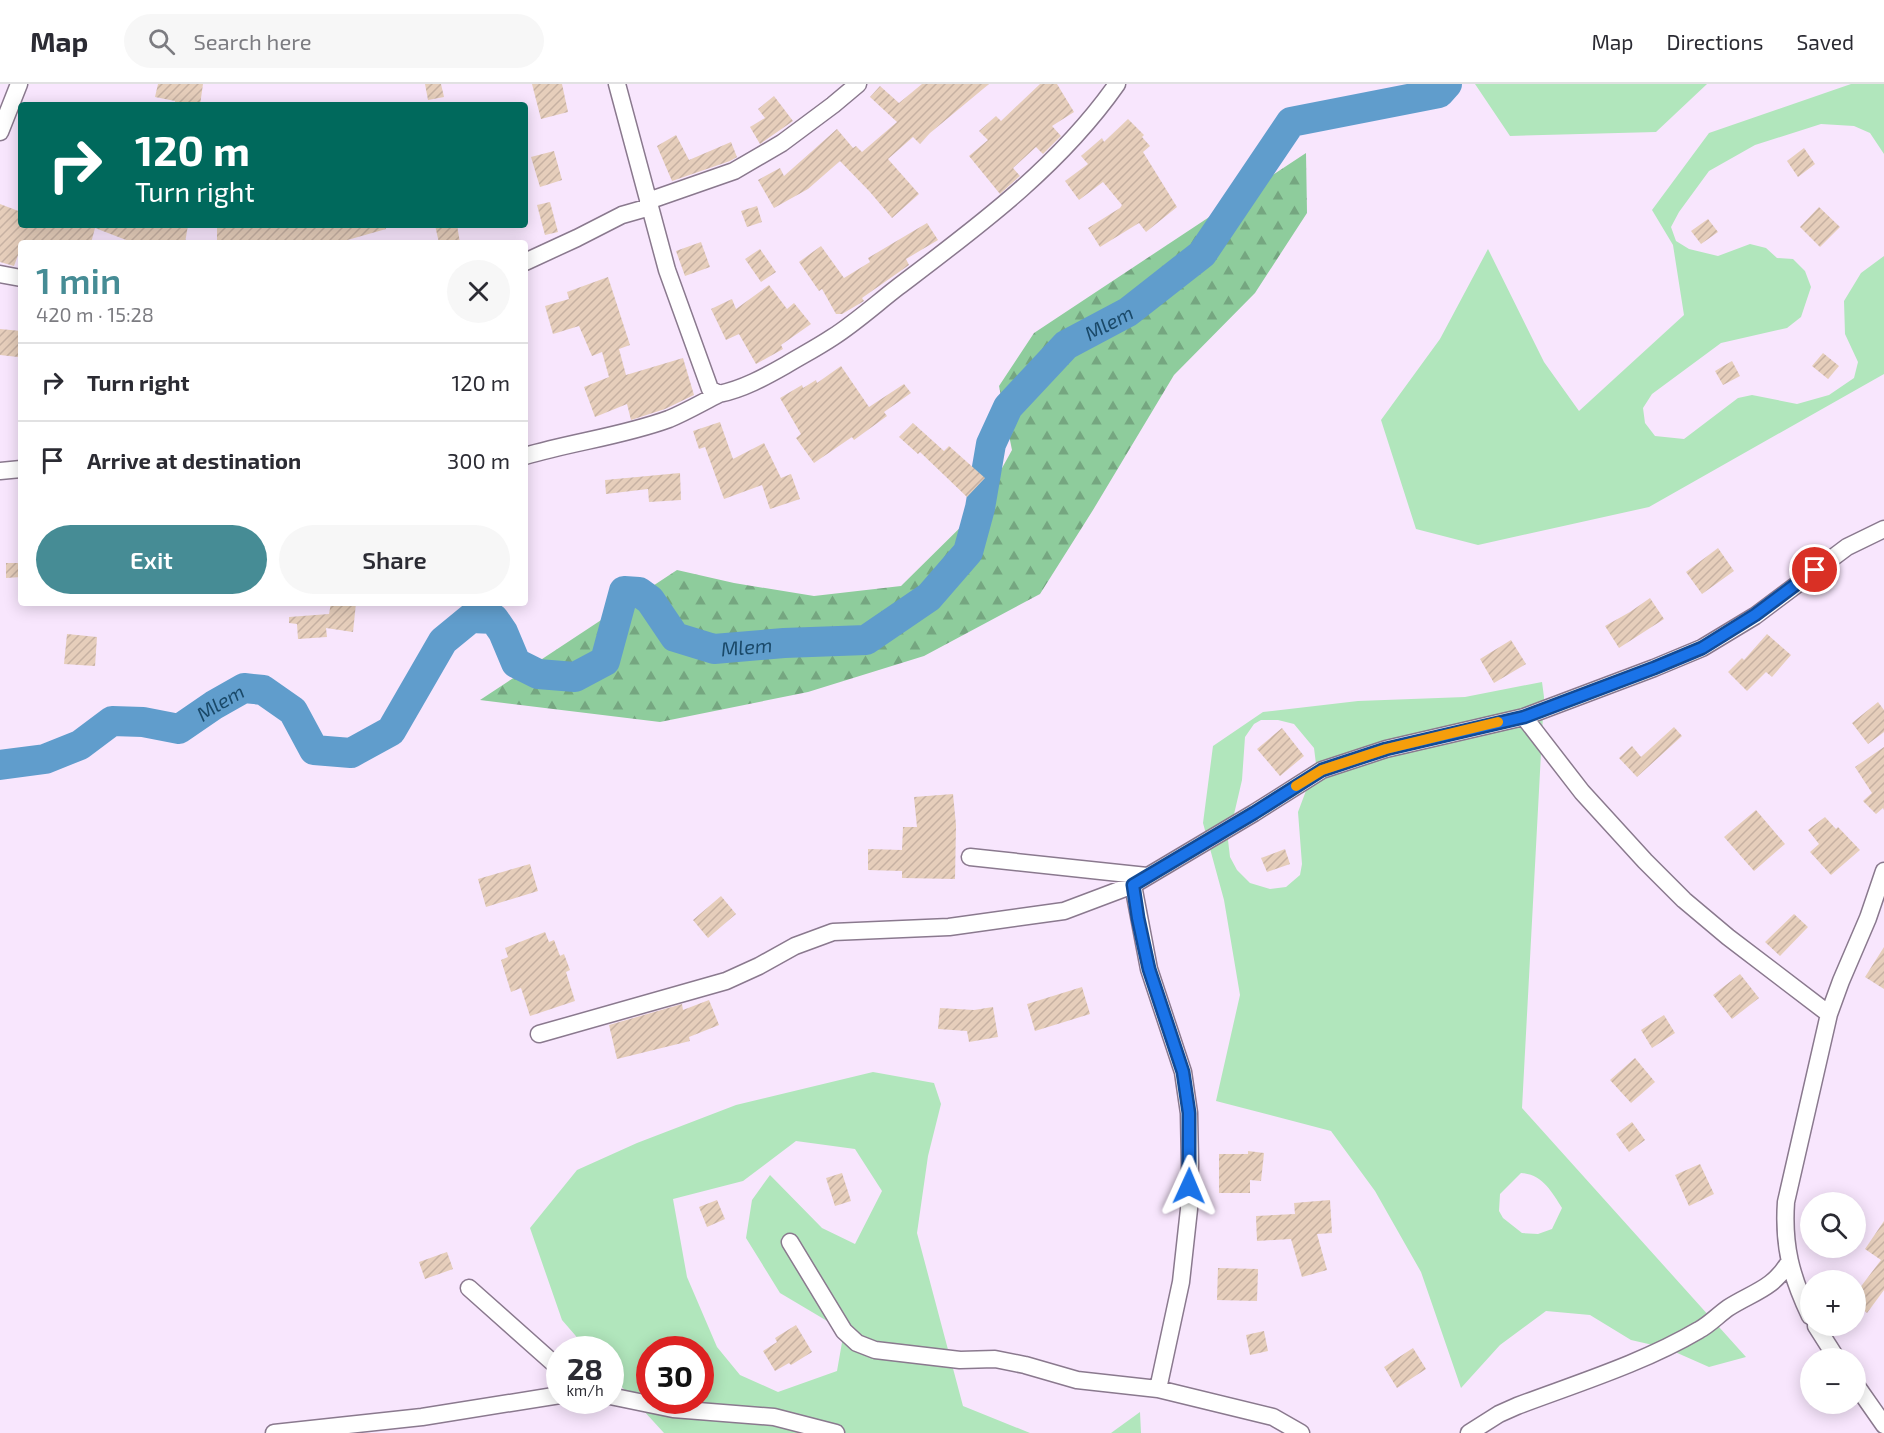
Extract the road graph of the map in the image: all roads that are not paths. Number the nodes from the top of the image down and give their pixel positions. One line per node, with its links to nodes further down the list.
1 (19, 84): 5 (street)
2 (617, 84): 6 (street)
3 (858, 84): 6 (street)
4 (1117, 84): 10 (street)
5 (0, 132)
6 (649, 204): 7 (street); 10 (street)
7 (528, 261)
8 (0, 274): 9 (street)
9 (18, 277)
10 (719, 394): 11 (street)
11 (528, 455)
12 (18, 469): 13 (street)
13 (0, 471)
14 (1884, 529): 15 (street)
15 (1524, 717): 18 (street); 19 (street)
16 (970, 857): 18 (street)
17 (1884, 872): 19 (street)
18 (1140, 880): 20 (street); 26 (street)
19 (1829, 1014): 22 (street)
20 (539, 1034)
21 (790, 1242): 26 (street)
22 (1789, 1262): 24 (street); 34 (street)
23 (469, 1288): 25 (street)
24 (1800, 1292)
25 (546, 1357)
26 (1158, 1389): 33 (street)
27 (546, 1397): 31 (street)
28 (624, 1399): 32 (street)
29 (1866, 1399): 30 (street)
30 (1884, 1425)
31 (274, 1433)
32 (836, 1433)
33 (1301, 1433)
34 (1469, 1433)

